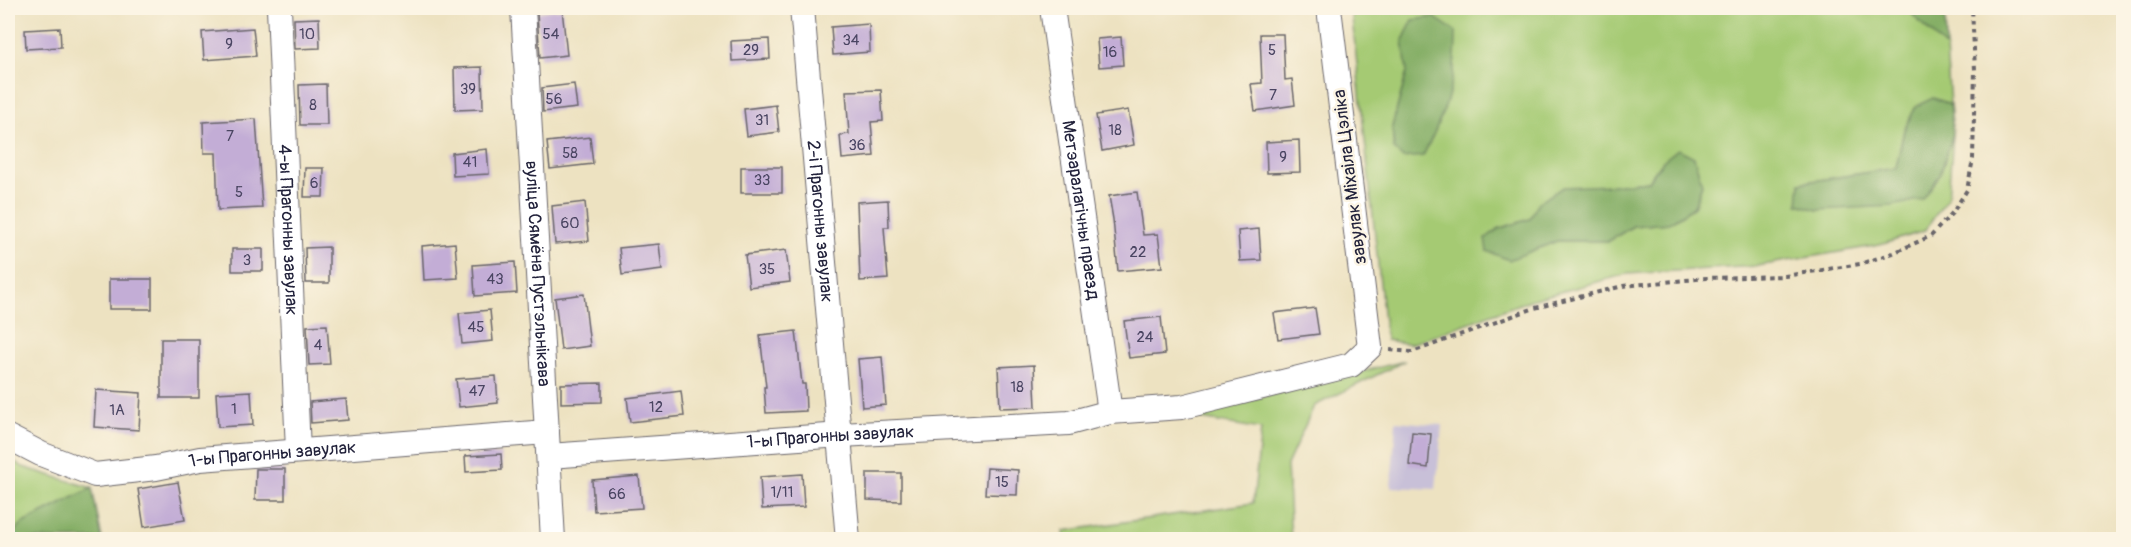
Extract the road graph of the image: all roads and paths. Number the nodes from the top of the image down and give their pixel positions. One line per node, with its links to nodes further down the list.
1 (279, 8): 12 (street, 4-ы Прагонны завулак)
2 (523, 8): 11 (street, вуліца Сямёна Пустэльнікава)
3 (802, 8): 9 (street, 2-і Прагонны завулак)
4 (1052, 8): 8 (street, Метэаралагічны праезд)
5 (1329, 8): 7 (street, завулак Міхаіла Цэліка)
6 (1972, 8): 7 (path)
7 (1370, 347): 8 (street, 1-ы Прагонны завулак)
8 (1110, 412): 9 (street, 1-ы Прагонны завулак)
9 (841, 435): 11 (street, 1-ы Прагонны завулак); 14 (street, 2-і Прагонны завулак)
10 (8, 436): 12 (street, 1-ы Прагонны завулак)
11 (548, 444): 12 (street, 1-ы Прагонны завулак); 13 (street, вуліца Сямёна Пустэльнікава)
12 (298, 451)
13 (553, 540)
14 (848, 540)

